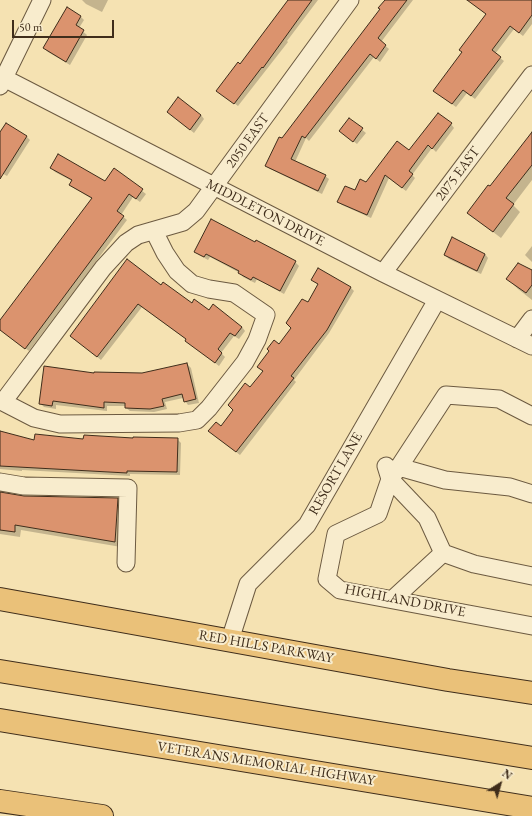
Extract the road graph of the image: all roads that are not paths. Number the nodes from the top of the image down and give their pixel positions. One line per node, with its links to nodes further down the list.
1 (42, 0): 4 (street)
2 (350, 0): 5 (street, 2050 EAST)
3 (532, 75): 7 (street, 2075 EAST)
4 (1, 80): 5 (street, MIDDLETON DRIVE)
5 (214, 187): 6 (street, 2050 EAST); 7 (street, MIDDLETON DRIVE)
6 (154, 231): 11 (street, 2050 EAST); 11 (street)
7 (383, 273): 8 (street, MIDDLETON DRIVE)
8 (437, 300): 10 (street, MIDDLETON DRIVE); 22 (street, RESORT LANE)
9 (532, 319): 10 (street)
10 (525, 342)
11 (2, 401)
12 (532, 416): 13 (street)
13 (392, 471): 15 (street); 16 (street); 20 (street, HIGHLAND DRIVE)
14 (0, 482): 17 (street)
15 (532, 494)
16 (443, 553): 18 (street); 20 (street)
17 (126, 563)
18 (532, 576)
19 (0, 598): 22 (main road, RED HILLS PARKWAY)
20 (393, 599): 21 (street, HIGHLAND DRIVE)
21 (532, 626)
22 (230, 640): 24 (main road, RED HILLS PARKWAY)
23 (0, 671): 26 (main road)
24 (532, 693)
25 (0, 720): 28 (main road, VETERANS MEMORIAL HIGHWAY)
26 (532, 758)
27 (0, 801): 29 (main road)
28 (532, 808)
29 (102, 816)

